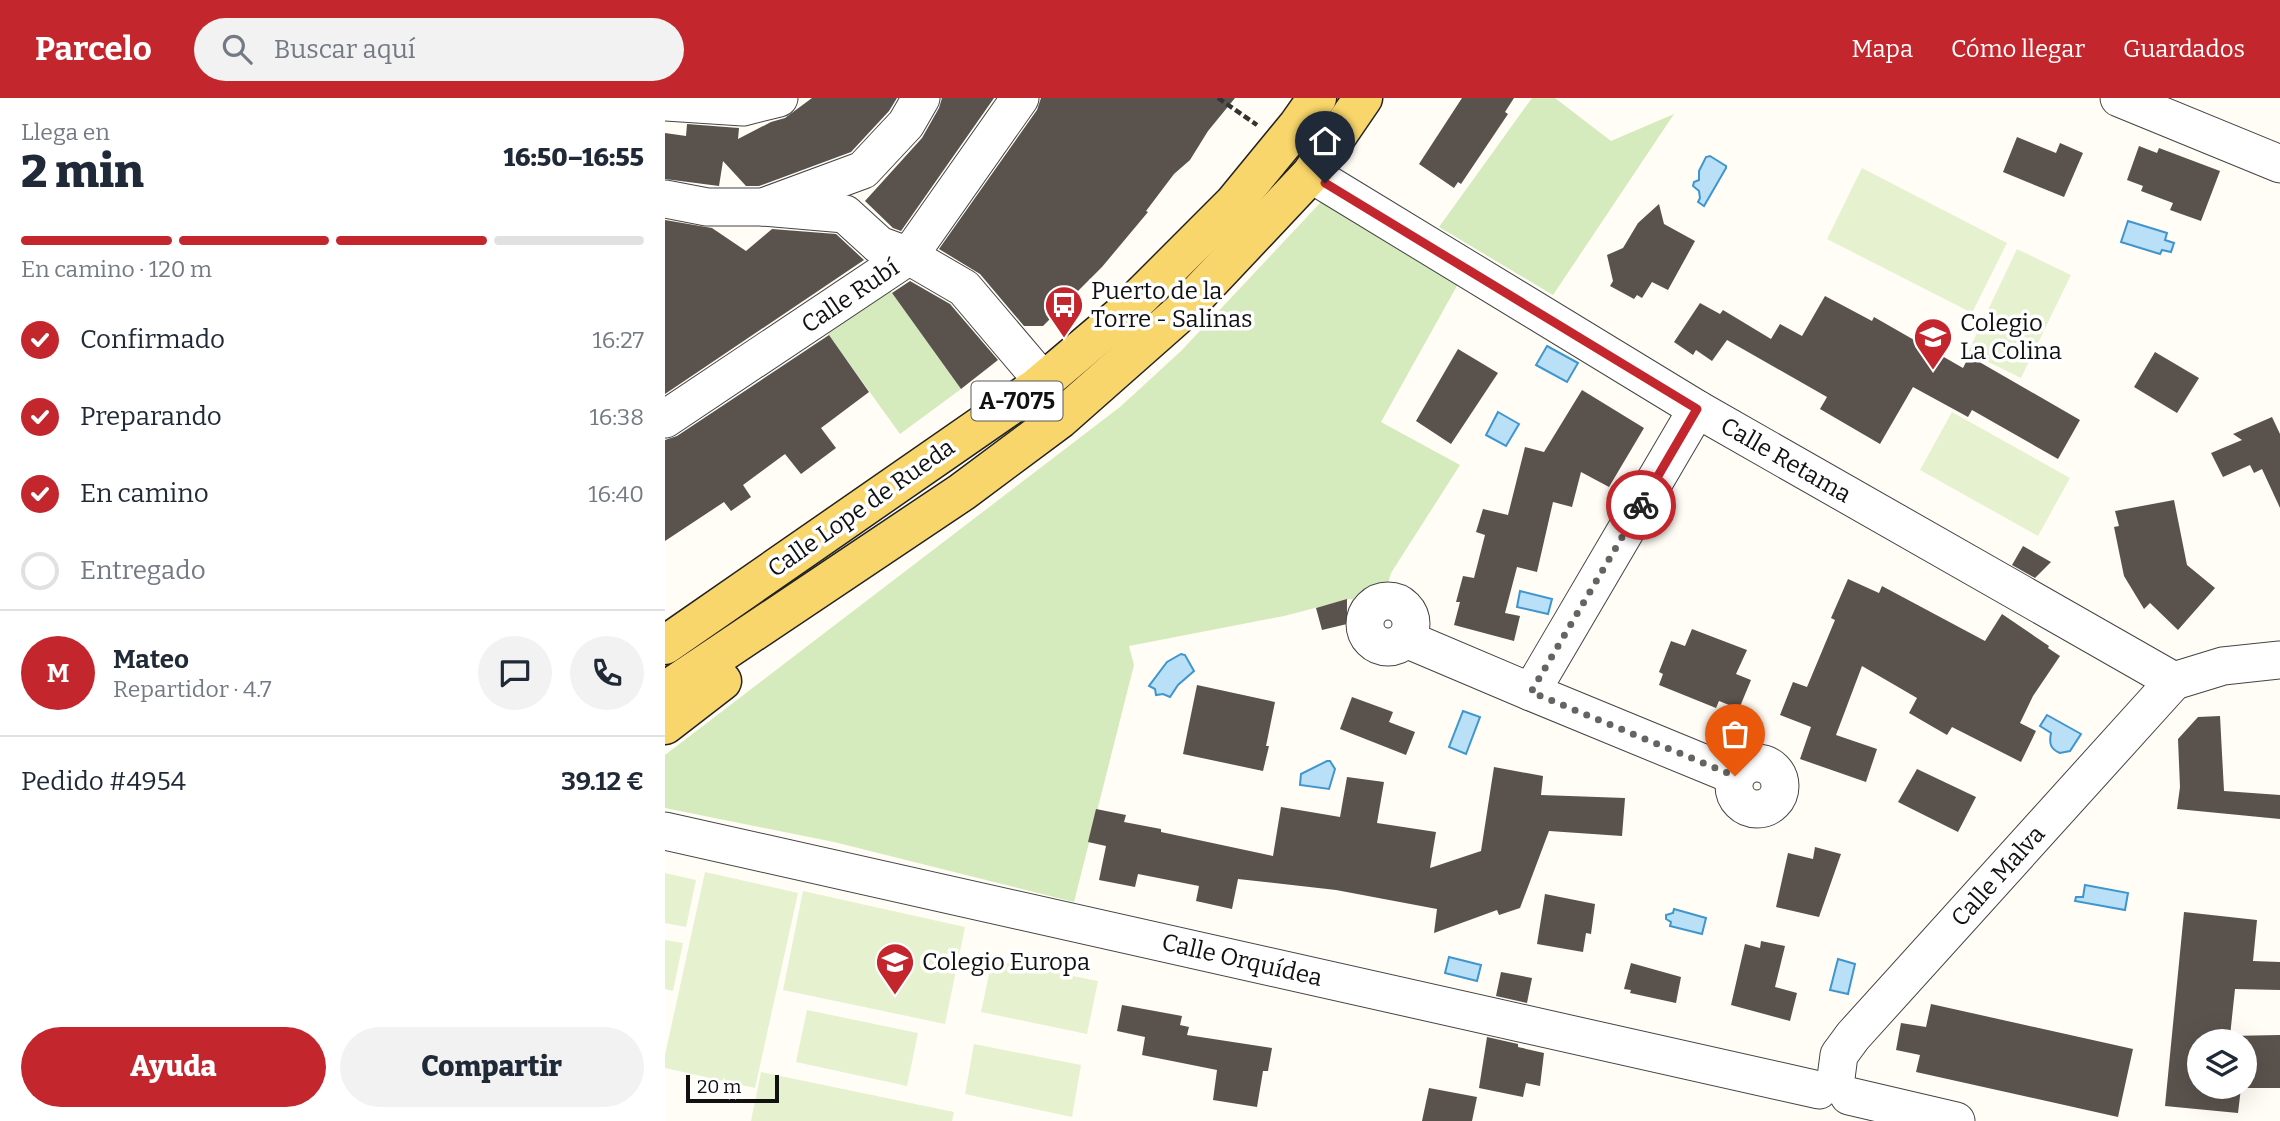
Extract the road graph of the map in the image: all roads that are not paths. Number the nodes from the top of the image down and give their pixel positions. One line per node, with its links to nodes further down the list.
1 (779, 98): 7 (street)
2 (921, 98): 11 (street)
3 (1020, 98): 12 (street, Calle Rubí)
4 (1317, 98): 13 (main road, Calle Lope de Rueda / A-7075)
5 (1363, 98): 9 (main road, Calle Lope de Rueda / A-7075)
6 (2119, 98): 8 (street)
7 (665, 102)
8 (2280, 164)
9 (1311, 174): 14 (street, Calle Retama); 16 (main road, Calle Lope de Rueda / A-7075)
10 (665, 199): 11 (street)
11 (763, 207): 12 (street)
12 (909, 256): 13 (street); 15 (street, Calle Rubí)
13 (1043, 381): 18 (main road, Calle Lope de Rueda / A-7075)
14 (1697, 409): 20 (street, Calle Retama); 22 (street)
15 (665, 419)
16 (858, 561): 21 (main road, Calle Lope de Rueda / A-7075); 23 (main road, Calle Lope de Rueda)
17 (1406, 639): 22 (street)
18 (665, 645)
19 (2280, 660): 20 (street)
20 (2174, 681): 26 (street, Calle Malva)
21 (665, 691)
22 (1531, 692): 24 (street)
23 (665, 725)
24 (1735, 776)
25 (665, 831): 26 (street, Calle Orquídea)
26 (1835, 1099): 27 (street, Calle Orquídea)
27 (1956, 1121)

